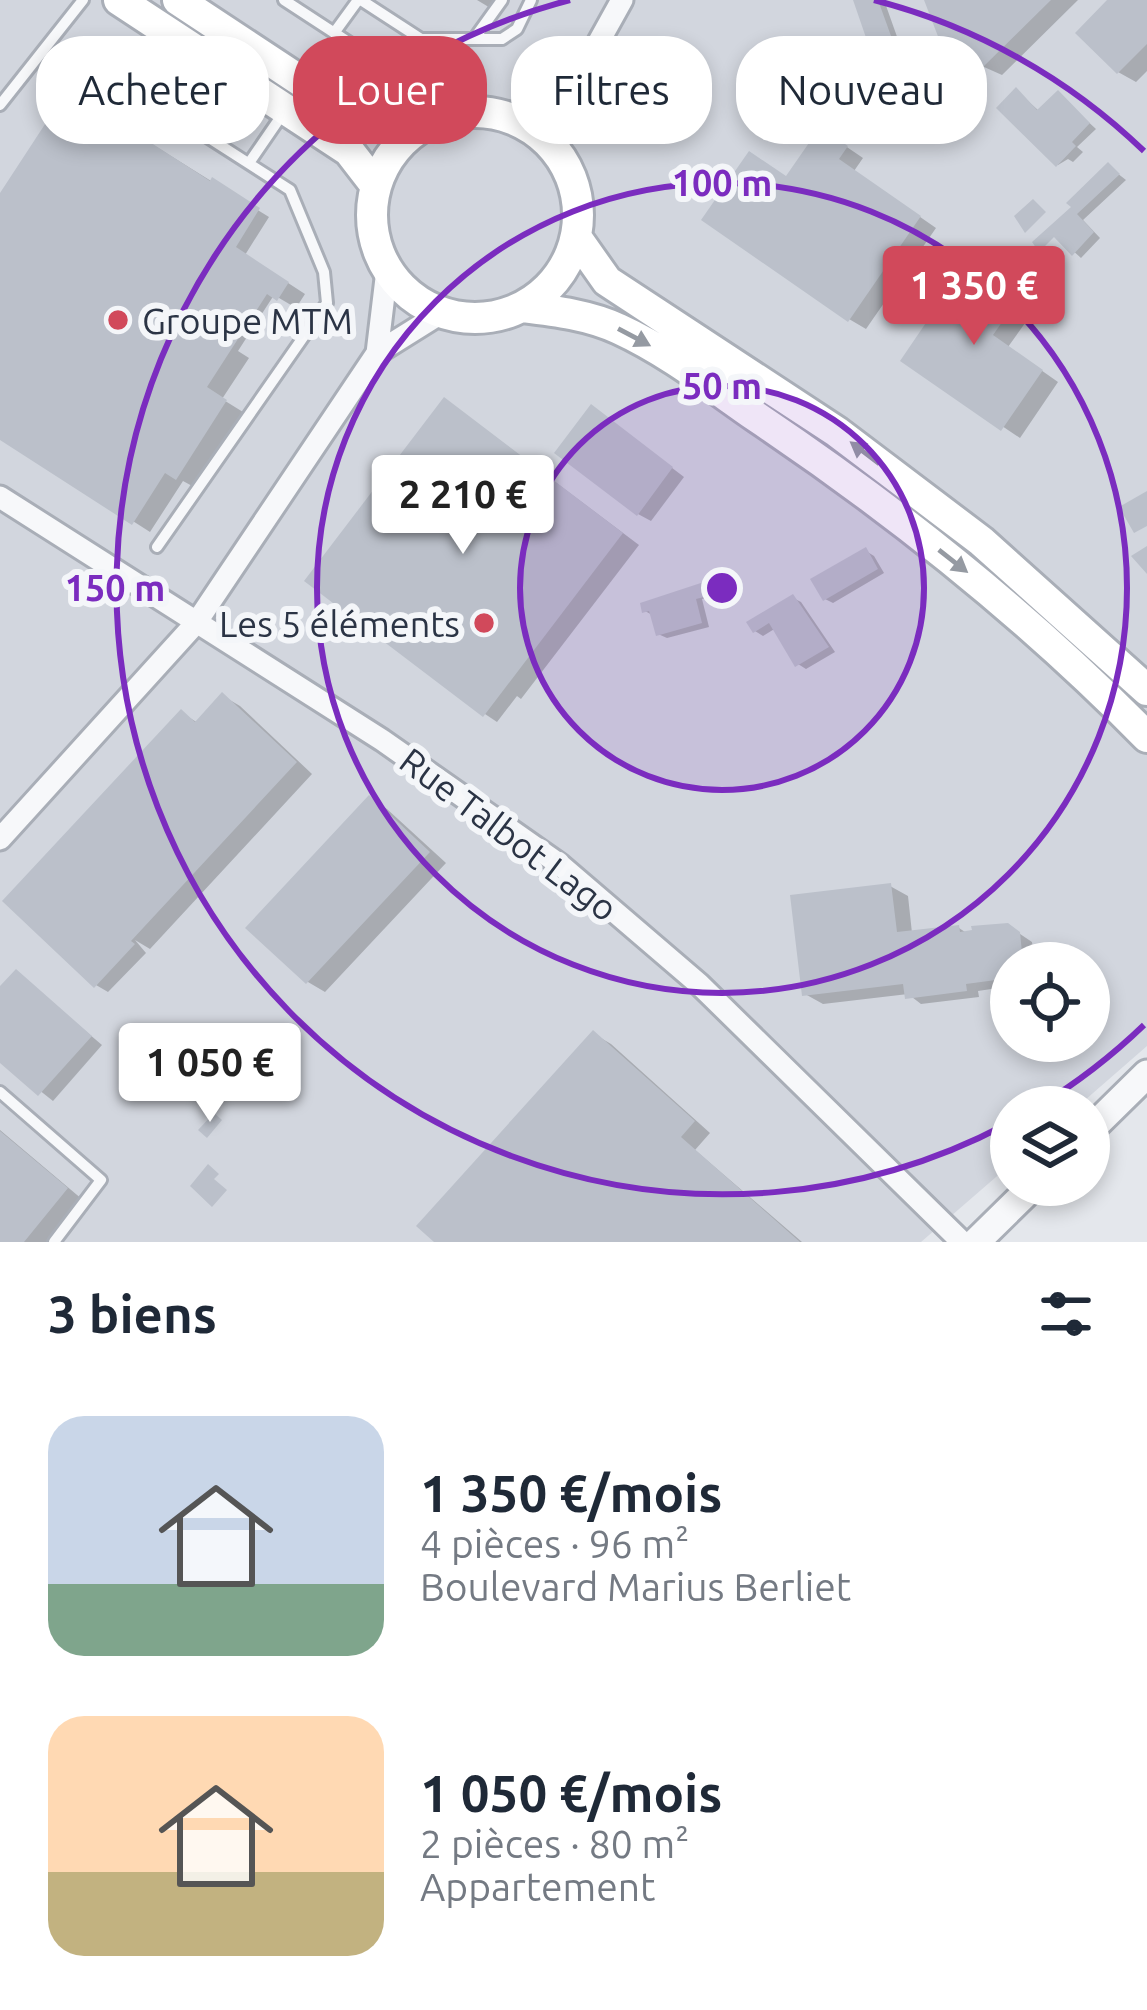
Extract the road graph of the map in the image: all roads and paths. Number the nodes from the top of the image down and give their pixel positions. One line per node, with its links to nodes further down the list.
1 (82, 0): 16 (lane)
2 (119, 0): 17 (main road)
3 (178, 0): 15 (main road)
4 (284, 0): 9 (lane)
5 (359, 0): 9 (lane); 11 (lane)
6 (502, 0): 12 (lane)
7 (531, 0): 14 (lane)
8 (622, 0): 13 (street)
9 (334, 33): 10 (lane)
10 (339, 36)
11 (415, 36)
12 (476, 36)
13 (602, 36)
14 (487, 39)
15 (293, 76)
16 (0, 105)
17 (286, 109): 23 (lane); 24 (main road)
18 (219, 144): 23 (lane)
19 (399, 144): 24 (main road)
20 (548, 144): 22 (main road)
21 (558, 144): 22 (street)
22 (556, 150): 25 (main road)
23 (249, 163): 31 (lane)
24 (376, 186): 26 (main road)
25 (576, 237): 27 (main road); 33 (main road, one-way to 25)
26 (387, 270): 28 (main road); 29 (street)
27 (522, 308): 28 (main road); 34 (main road, one-way to 34)
28 (441, 313): 29 (street)
29 (377, 353): 32 (street)
30 (0, 497): 32 (street, Rue Talbot Lago)
31 (157, 547)
32 (196, 623): 35 (street); 41 (street, Rue Talbot Lago)
33 (1146, 682)
34 (1147, 737)
35 (0, 839)
36 (1147, 1074): 38 (street)
37 (0, 1092): 40 (lane)
38 (1110, 1110)
39 (1013, 1206): 42 (street)
40 (54, 1242)
41 (962, 1242)
42 (976, 1242)

